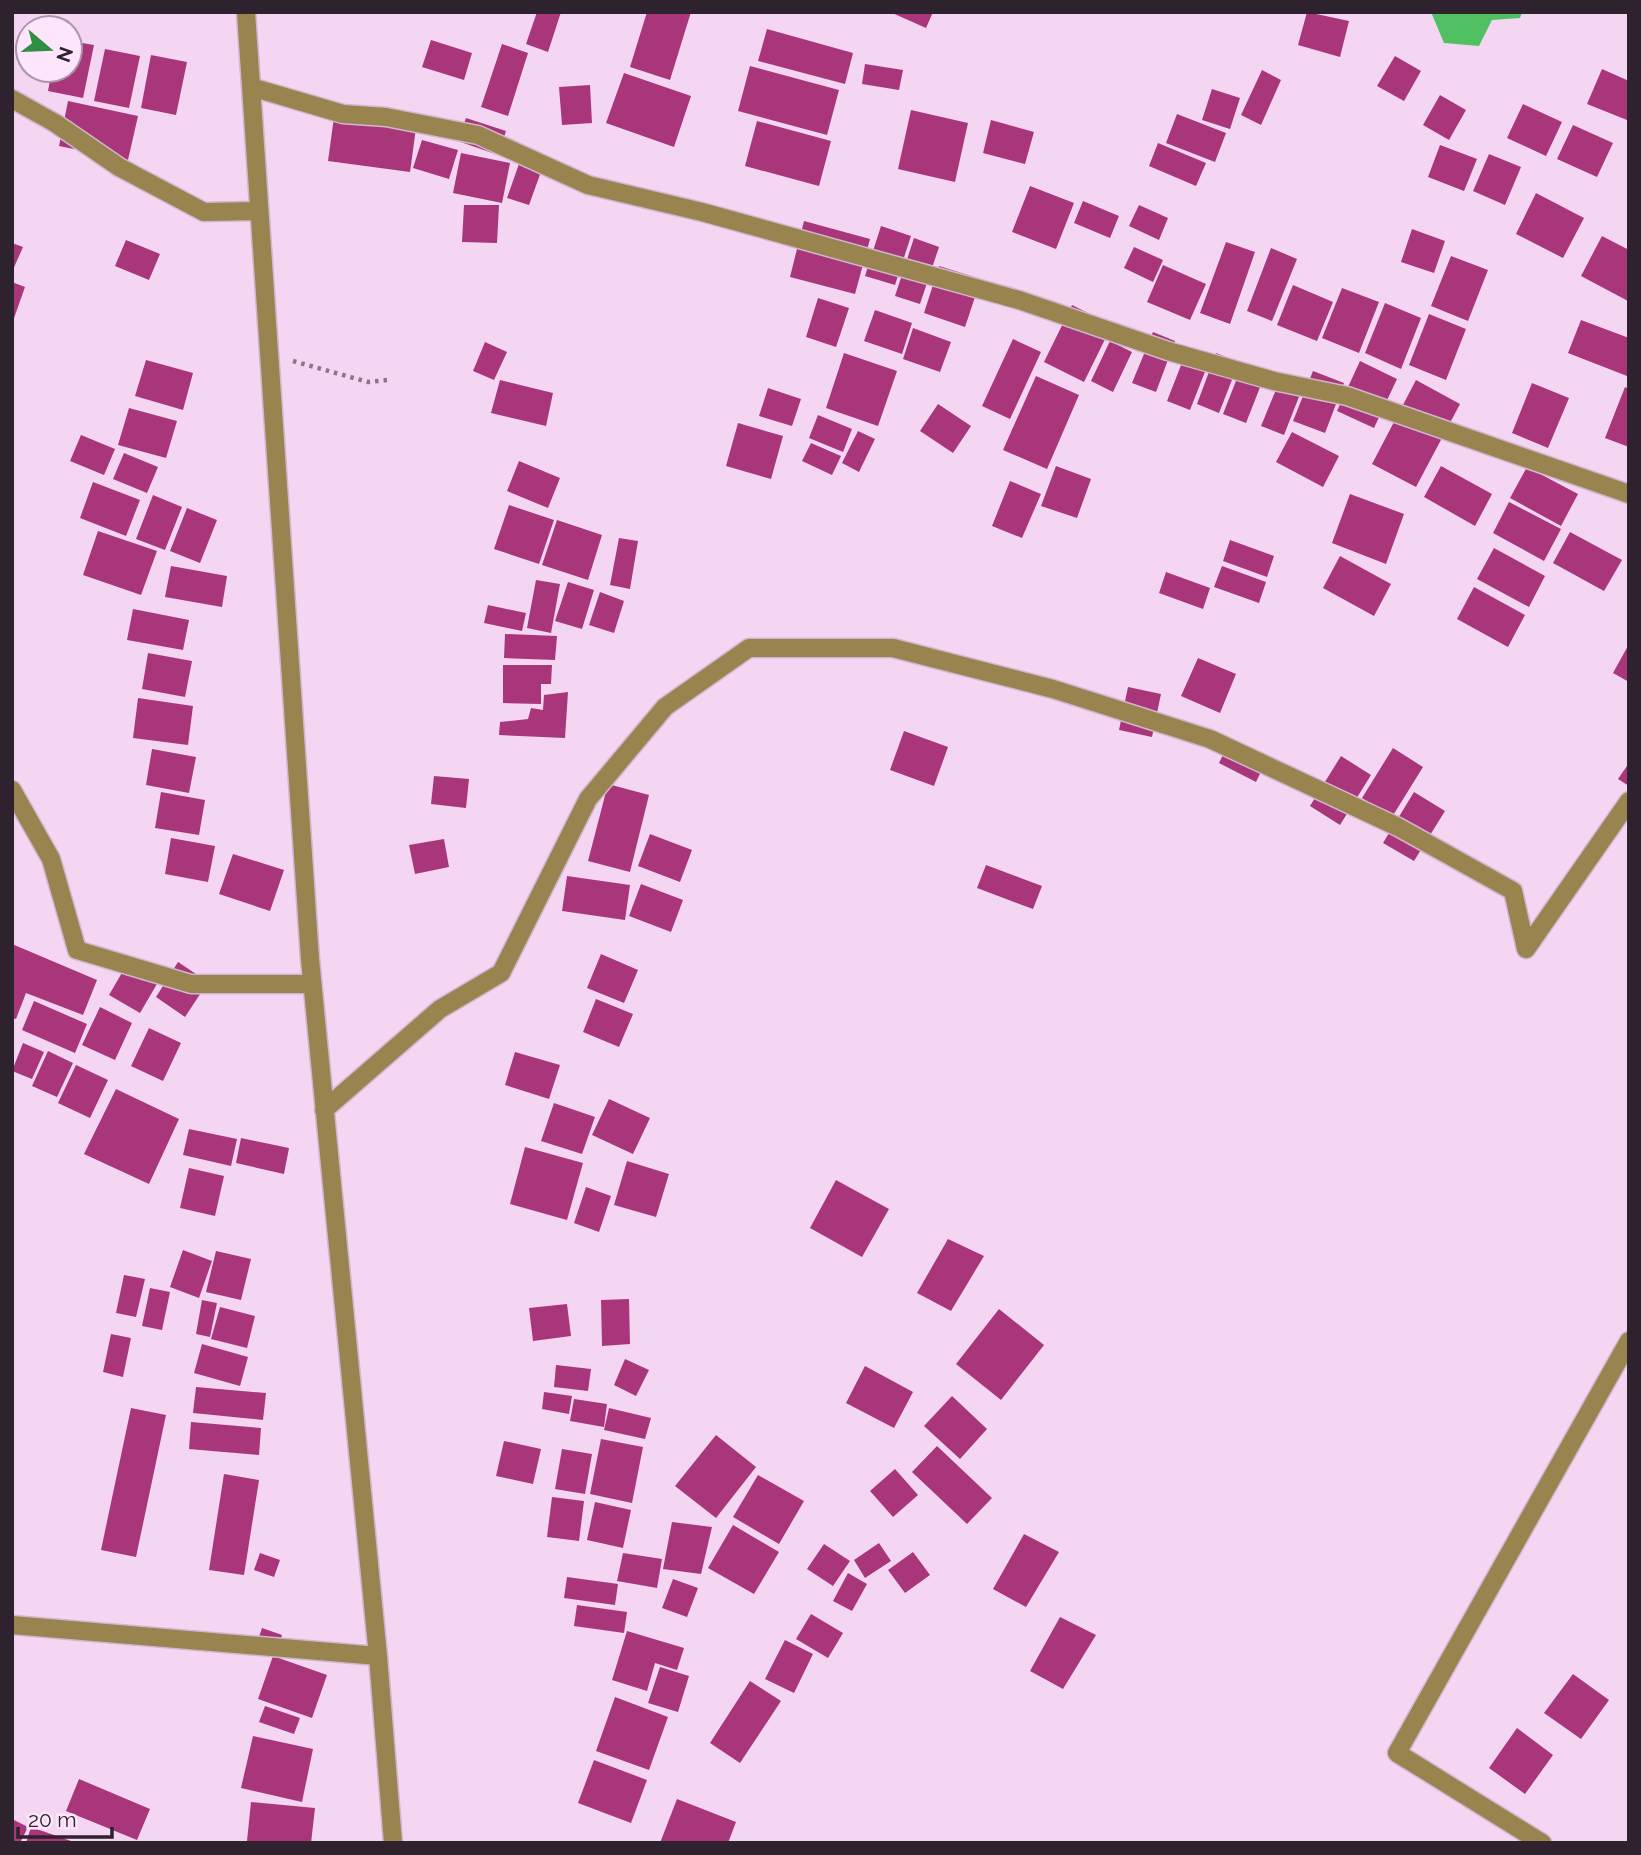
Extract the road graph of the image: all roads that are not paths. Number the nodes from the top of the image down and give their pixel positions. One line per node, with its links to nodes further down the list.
1 (246, 12): 2 (street)
2 (251, 87): 4 (street); 5 (street)
3 (12, 99): 4 (street)
4 (260, 211): 8 (street)
5 (1629, 495)
6 (12, 790): 8 (street)
7 (1629, 801): 9 (street)
8 (312, 984): 9 (street)
9 (324, 1110): 12 (street)
10 (1629, 1341): 14 (street)
11 (12, 1625): 12 (street)
12 (378, 1656): 13 (street)
13 (393, 1843)
14 (1542, 1843)

